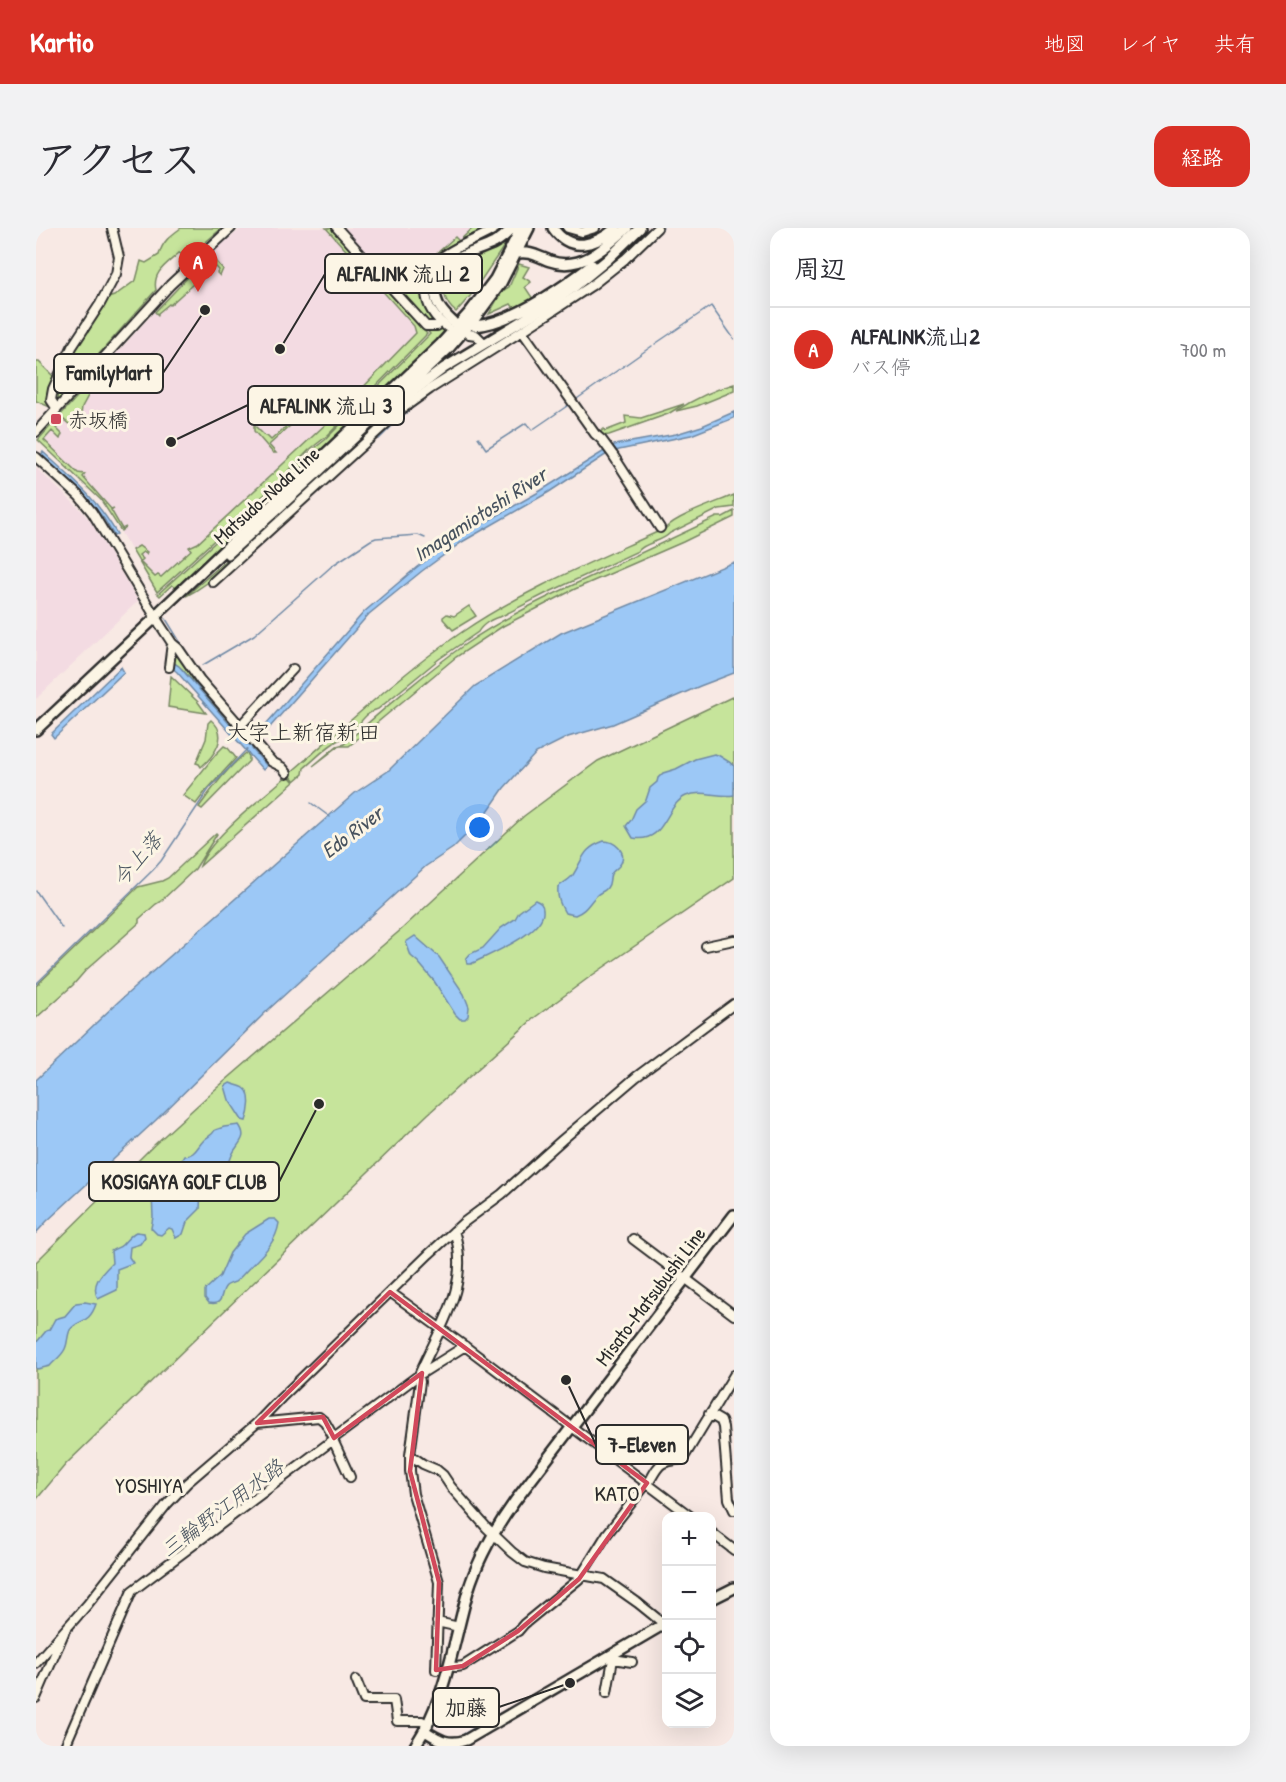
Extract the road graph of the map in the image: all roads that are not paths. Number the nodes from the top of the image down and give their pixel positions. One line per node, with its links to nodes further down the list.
1 (112, 228): 22 (street)
2 (231, 228): 22 (street)
3 (336, 228): 18 (street)
4 (496, 228): 18 (street)
5 (512, 228): 18 (main road)
6 (522, 228): 17 (main road, Matsudo-Noda Line)
7 (529, 228): 16 (main road, Matsudo-Noda Line)
8 (553, 228): 11 (main road)
9 (568, 228): 10 (street)
10 (595, 228)
11 (616, 228)
12 (627, 228): 16 (main road)
13 (635, 228): 19 (main road)
14 (640, 228): 25 (main road)
15 (657, 228): 20 (street)
16 (518, 253): 17 (main road); 25 (main road, Matsudo-Noda Line)
17 (505, 261): 28 (main road, Matsudo-Noda Line)
18 (447, 324)
19 (472, 330): 21 (street)
20 (524, 334): 21 (street); 26 (street)
21 (485, 347): 27 (street)
22 (57, 410): 23 (street)
23 (36, 432)
24 (36, 457): 28 (street)
25 (317, 473): 28 (main road, Matsudo-Noda Line)
26 (660, 528)
27 (213, 582)
28 (156, 617): 29 (street); 33 (main road, Matsudo-Noda Line)
29 (172, 643): 30 (street); 32 (street)
30 (169, 663)
31 (292, 669): 32 (street)
32 (242, 724): 34 (street)
33 (36, 730)
34 (287, 773)
35 (734, 940): 36 (street)
36 (706, 946)
37 (734, 1004): 39 (street)
38 (734, 1215): 41 (main road, Misato-Matsubushi Line)
39 (454, 1231): 42 (street); 44 (street)
40 (633, 1239): 41 (street)
41 (685, 1279): 43 (street); 50 (main road, Misato-Matsubushi Line)
42 (390, 1292): 44 (street); 49 (street)
43 (734, 1315)
44 (442, 1330): 45 (street); 46 (street)
45 (465, 1346): 46 (street); 50 (street)
46 (419, 1375): 51 (street); 52 (street)
47 (734, 1375): 48 (street)
48 (709, 1414): 54 (street); 55 (street)
49 (257, 1423): 51 (street); 67 (street)
50 (573, 1427): 54 (street); 57 (main road, Misato-Matsubushi Line)
51 (333, 1439): 53 (street); 77 (street)
52 (410, 1455): 57 (street); 64 (street)
53 (350, 1477)
54 (647, 1484): 56 (street); 60 (street)
55 (734, 1510)
56 (685, 1512)
57 (494, 1533): 60 (street); 66 (main road, Misato-Matsubushi Line)
58 (716, 1537): 59 (street)
59 (734, 1550)
60 (581, 1575): 63 (street); 71 (street)
61 (734, 1588): 62 (main road)
62 (716, 1597)
63 (662, 1621)
64 (437, 1622): 66 (street); 71 (street)
65 (662, 1625): 68 (main road)
66 (459, 1627): 71 (main road, Misato-Matsubushi Line)
67 (66, 1629): 70 (street); 74 (street)
68 (612, 1657): 69 (street); 73 (street); 76 (main road)
69 (632, 1662)
70 (36, 1663)
71 (449, 1668): 75 (main road, Misato-Matsubushi Line)
72 (356, 1680): 75 (street)
73 (607, 1693)
74 (36, 1698)
75 (427, 1728): 76 (main road); 78 (main road, Misato-Matsubushi Line)
76 (446, 1744)
77 (65, 1746)
78 (415, 1746)

